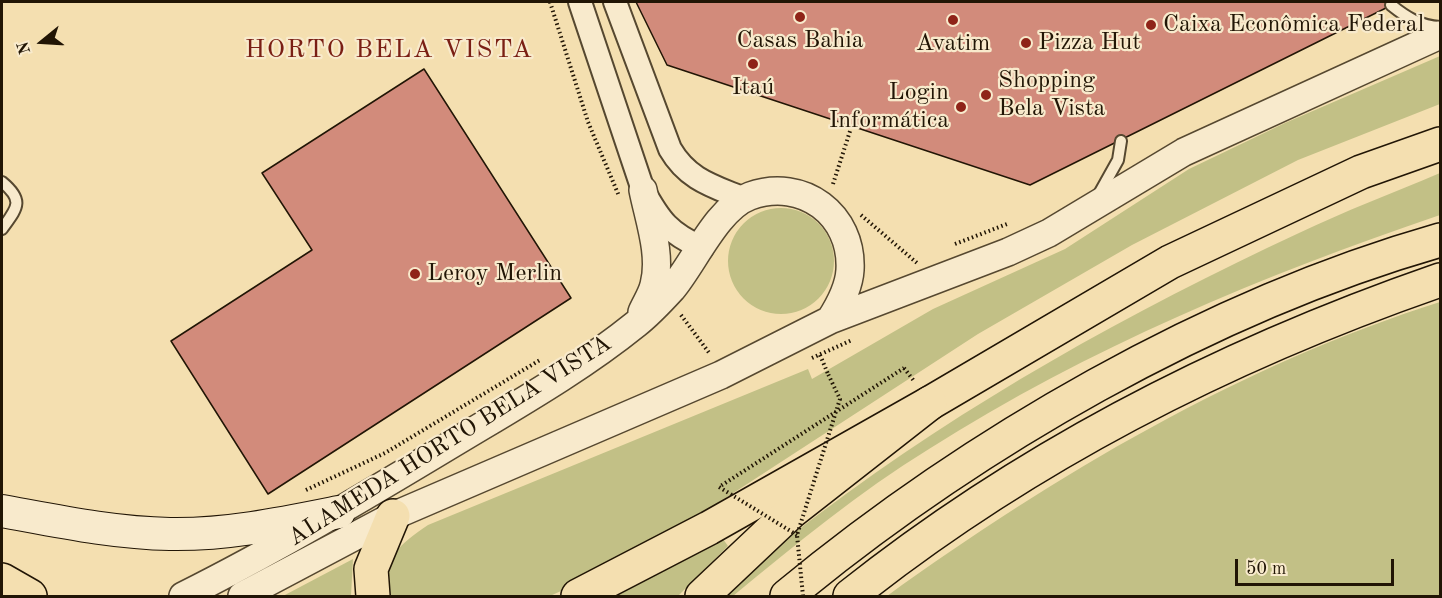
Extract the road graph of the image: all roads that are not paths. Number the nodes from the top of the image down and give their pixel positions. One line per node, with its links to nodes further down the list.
1 (580, 2): 11 (street)
2 (615, 2): 12 (street)
3 (1391, 5): 4 (lane)
4 (1440, 27)
5 (1440, 35): 13 (street, ALAMEDA HORTO BELA VISTA)
6 (1440, 126): 9 (main road)
7 (1121, 141): 13 (lane)
8 (1440, 144): 9 (main road)
9 (1370, 169): 20 (main road)
10 (2, 182): 14 (lane)
11 (632, 195): 16 (street); 19 (street)
12 (744, 199): 16 (street, ALAMEDA HORTO BELA VISTA); 18 (street, ALAMEDA HORTO BELA VISTA)
13 (1086, 212): 18 (street, ALAMEDA HORTO BELA VISTA)
14 (2, 229)
15 (1440, 240): 31 (main road)
16 (702, 248): 19 (street, ALAMEDA HORTO BELA VISTA)
17 (1440, 280): 32 (main road)
18 (830, 321): 23 (street, ALAMEDA HORTO BELA VISTA)
19 (637, 324): 22 (street, ALAMEDA HORTO BELA VISTA)
20 (930, 404): 29 (main road); 30 (main road)
21 (2, 511): 22 (main road)
22 (339, 512): 26 (street, ALAMEDA HORTO BELA VISTA)
23 (393, 516): 27 (street, ALAMEDA HORTO BELA VISTA); 28 (main road)
24 (2, 580): 25 (main road)
25 (30, 597)
26 (183, 597)
27 (242, 597)
28 (373, 597)
29 (578, 597)
30 (702, 597)
31 (787, 597)
32 (850, 597)

